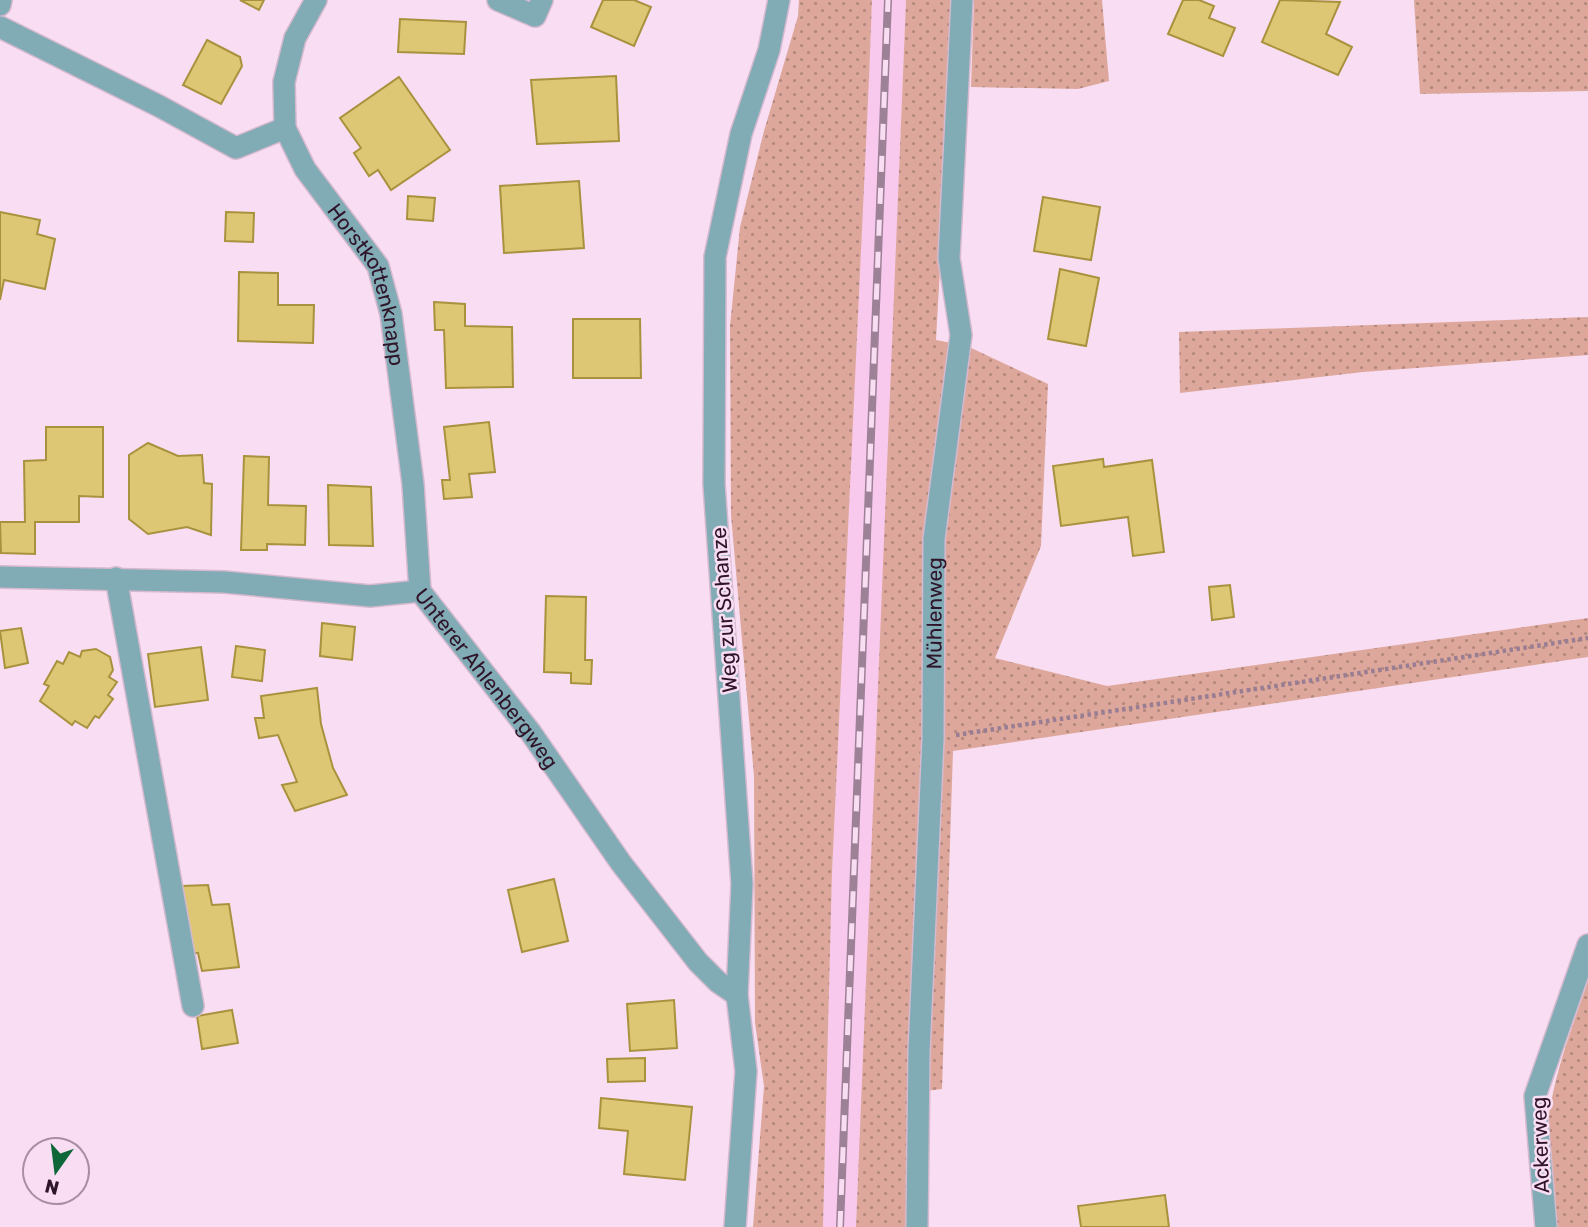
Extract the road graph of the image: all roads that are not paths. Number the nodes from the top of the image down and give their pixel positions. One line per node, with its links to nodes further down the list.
1 (316, 0): 7 (street, Horstkottenknapp)
2 (498, 0): 3 (street)
3 (542, 0)
4 (779, 0): 12 (street, Weg zur Schanze)
5 (962, 0): 15 (street, Mühlenweg)
6 (0, 27): 7 (street)
7 (285, 128): 10 (street, Horstkottenknapp)
8 (0, 577): 9 (street, Unterer Ahlenbergweg)
9 (116, 578): 10 (street, Unterer Ahlenbergweg); 13 (street)
10 (420, 591): 12 (street, Unterer Ahlenbergweg)
11 (1588, 945): 16 (street, Ackerweg)
12 (737, 995): 14 (street, Weg zur Schanze)
13 (193, 1006)
14 (735, 1227)
15 (917, 1227)
16 (1546, 1227)

